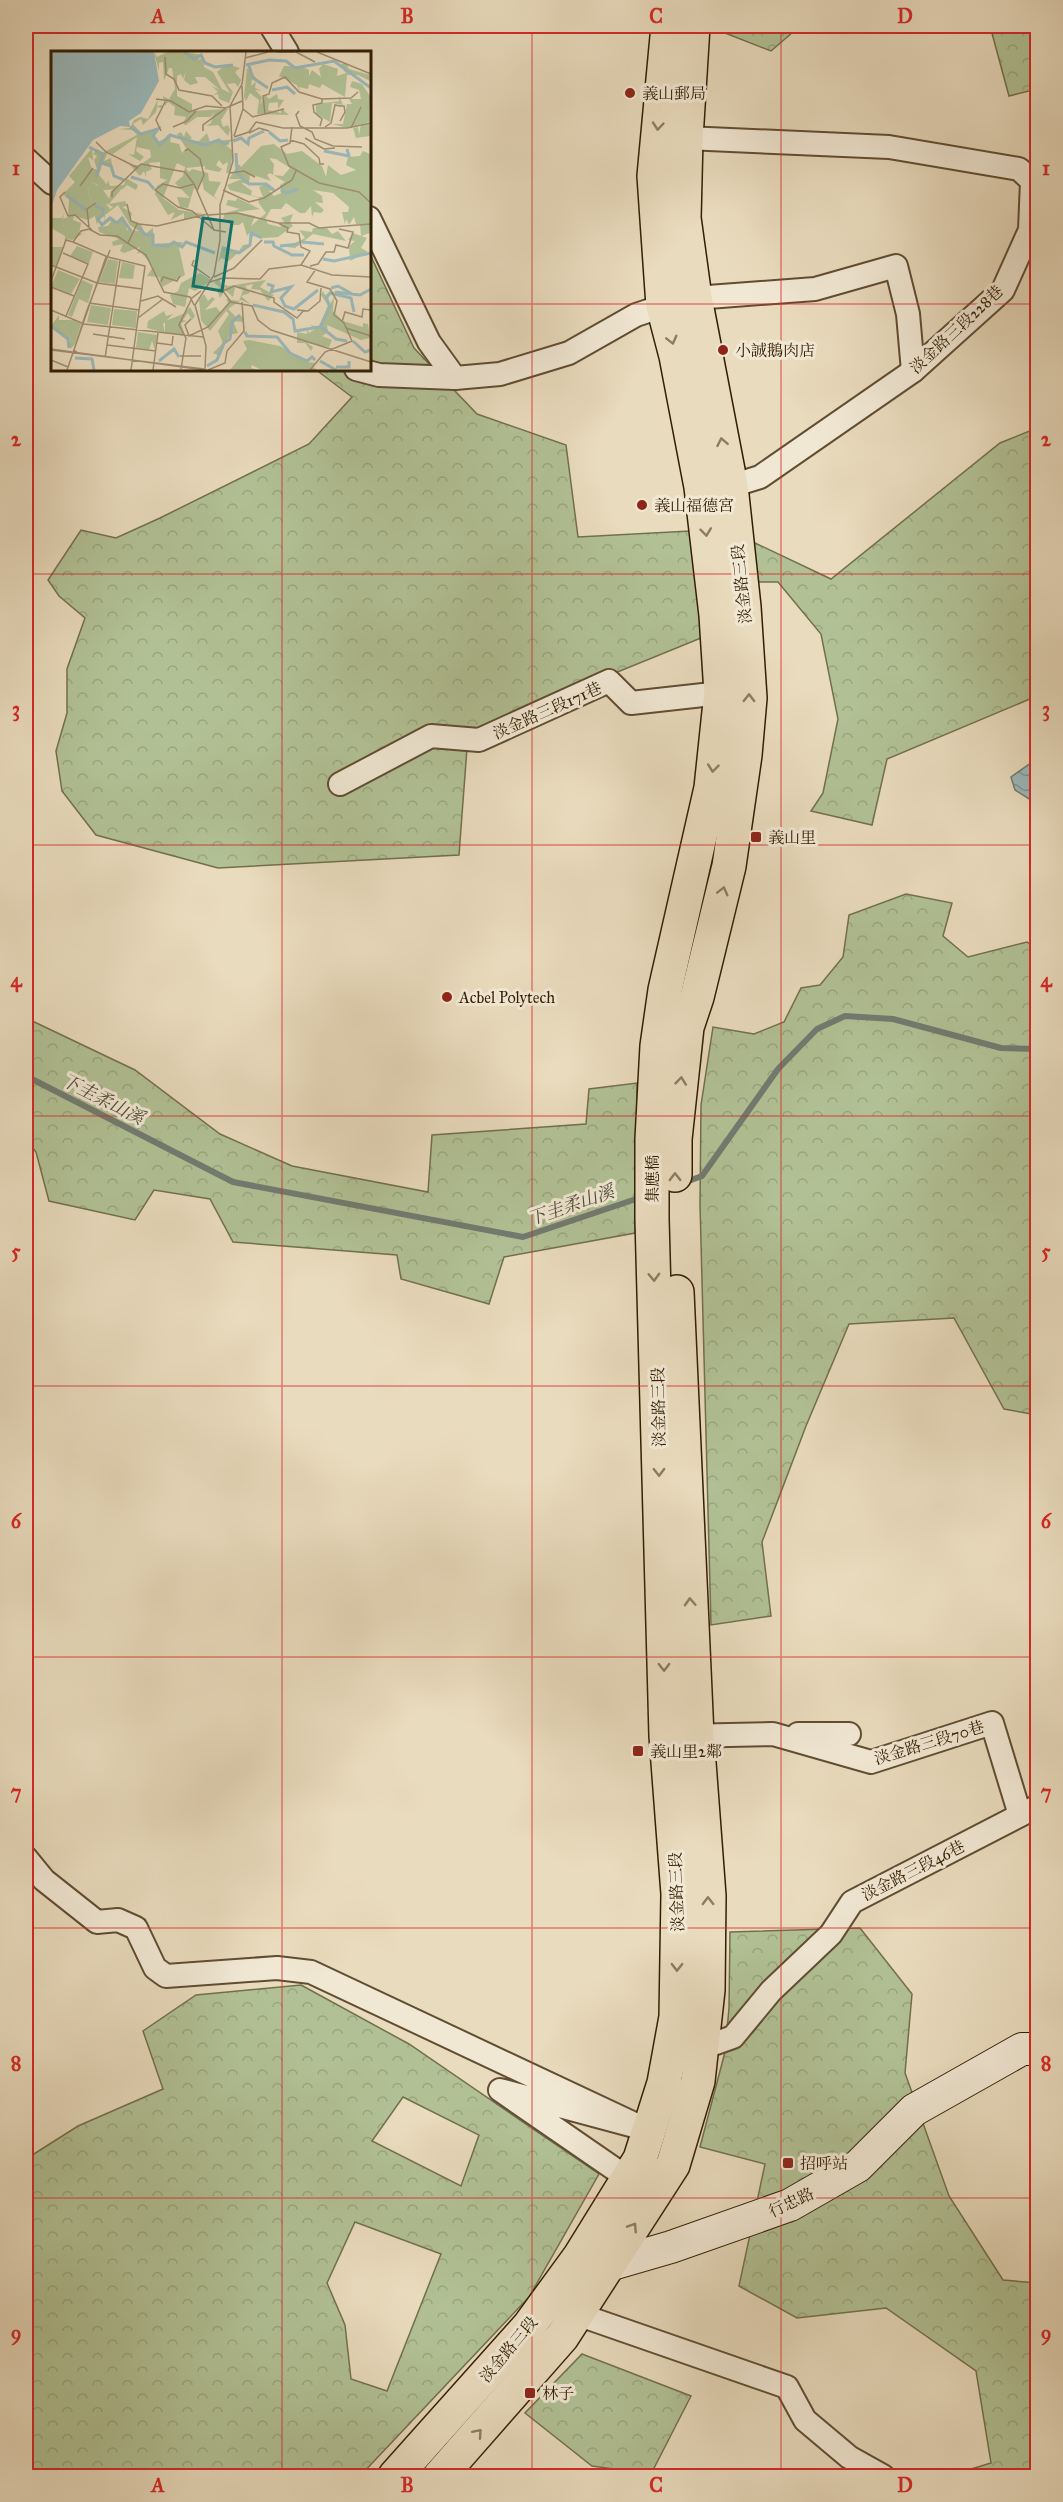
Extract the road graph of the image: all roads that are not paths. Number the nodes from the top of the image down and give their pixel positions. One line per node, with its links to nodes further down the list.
1 (271, 26): 4 (street)
2 (668, 26): 10 (main road, 淡金路三段, one-way to 10)
3 (693, 26): 5 (main road, 淡金路三段)
4 (286, 51)
5 (686, 138): 9 (main road, 淡金路三段); 12 (street, 淡金路三段228巷)
6 (26, 159): 7 (street)
7 (51, 182)
8 (370, 220): 13 (street)
9 (696, 298): 10 (street); 12 (street); 14 (main road, 淡金路三段, one-way to 9)
10 (663, 306): 13 (street); 15 (main road, 淡金路三段, one-way to 15)
11 (360, 370): 13 (street)
12 (913, 371): 14 (street, 淡金路三段228巷)
13 (455, 378)
14 (731, 486): 17 (main road, 淡金路三段, one-way to 14)
15 (721, 693): 16 (street, 淡金路三段171巷); 17 (main road, 淡金路三段, one-way to 17)
16 (340, 784)
17 (664, 1139): 18 (main road, 集應橋)
18 (664, 1217): 21 (main road, 淡金路三段)
19 (773, 1734): 20 (street); 21 (street, 淡金路三段70巷); 22 (street, 淡金路三段70巷)
20 (849, 1734)
21 (681, 1736): 24 (main road, 淡金路三段, one-way to 21); 26 (main road, 淡金路三段, one-way to 26)
22 (1029, 1811): 24 (street, 淡金路三段46巷)
23 (26, 1858): 26 (street)
24 (702, 2048): 27 (main road, 淡金路三段, one-way to 24)
25 (1038, 2049): 27 (street, 行忠路)
26 (629, 2179): 27 (main road, 淡金路三段)
27 (595, 2260): 28 (main road, 淡金路三段); 29 (main road, 淡金路三段)
28 (577, 2314): 30 (main road, 淡金路三段, one-way to 28); 31 (street)
29 (395, 2476)
30 (440, 2476)
31 (883, 2476)

